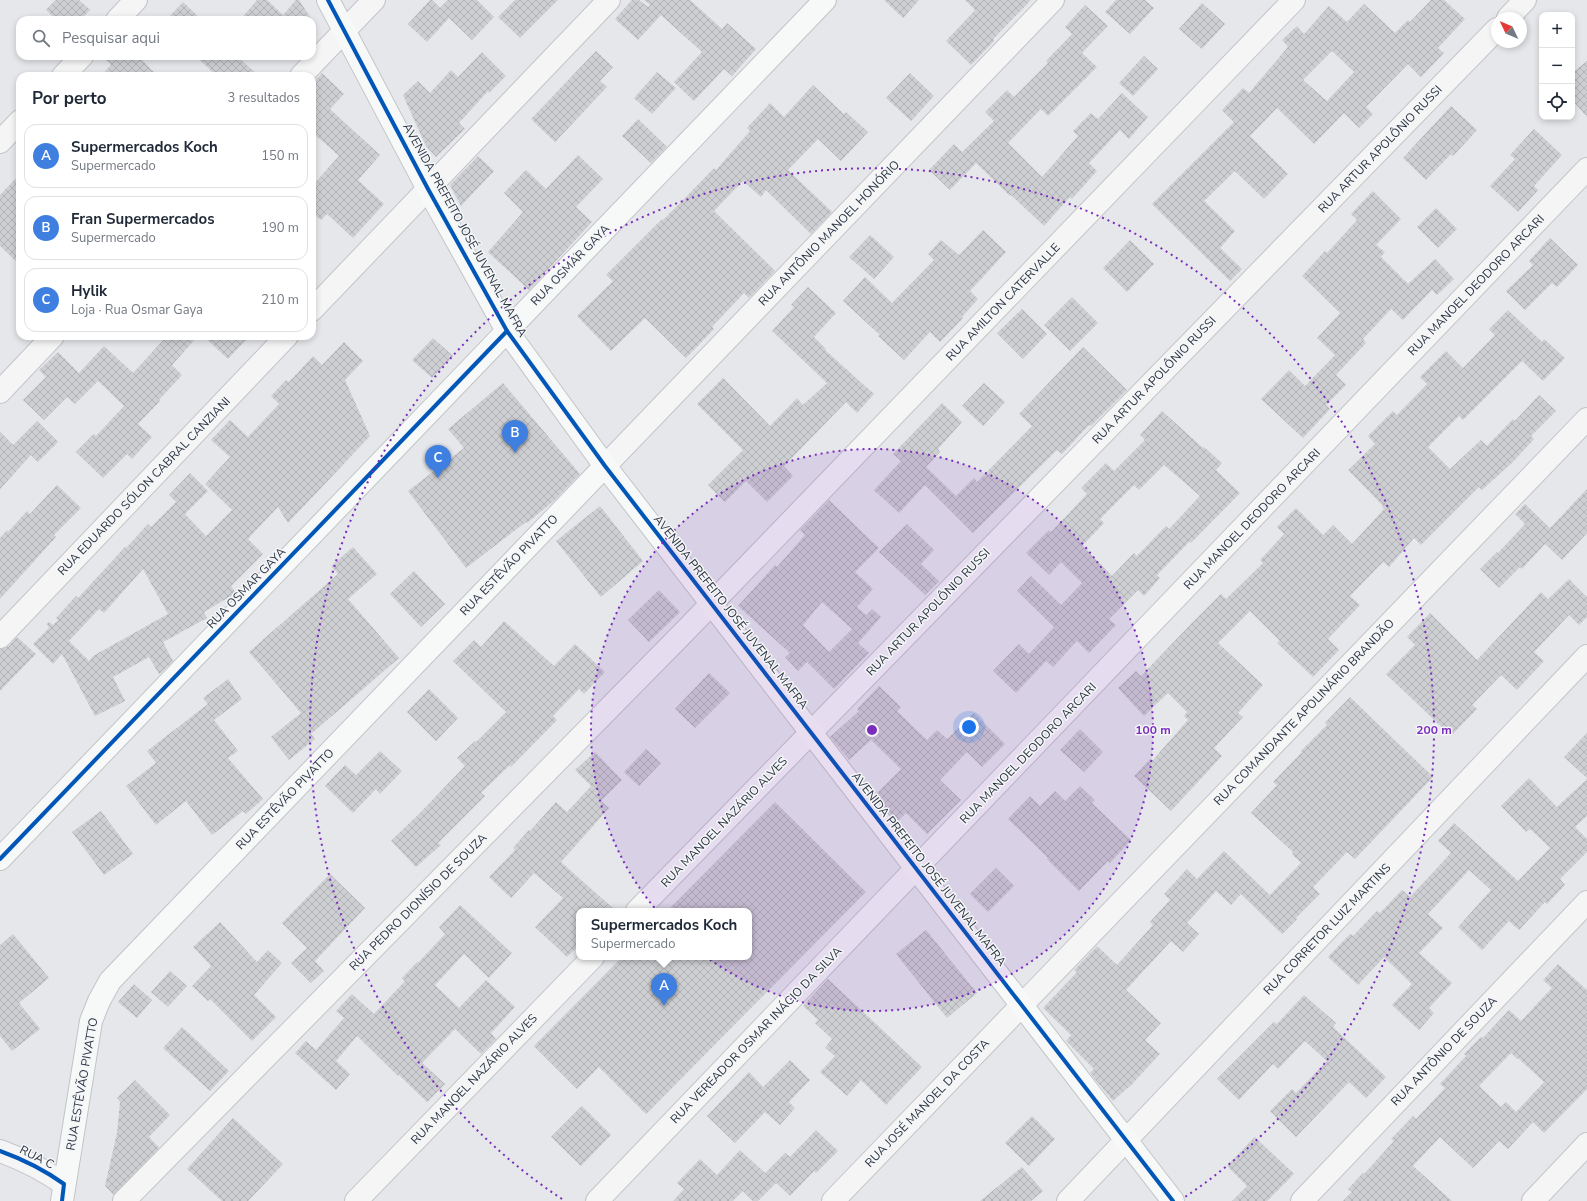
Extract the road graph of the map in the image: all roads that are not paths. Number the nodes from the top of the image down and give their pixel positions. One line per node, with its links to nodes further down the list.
1 (136, 0): 10 (street)
2 (328, 0): 11 (main road, AVENIDA PREFEITO JOSÉ JUVENAL MAFRA)
3 (374, 0): 11 (street)
4 (609, 0): 21 (street)
5 (825, 0): 23 (main road, RUA OSMAR GAYA)
6 (1053, 0): 28 (street, RUA ANTÔNIO MANOEL HONÓRIO)
7 (1294, 0): 29 (street, RUA AMILTON CATERVALLE)
8 (1525, 0): 9 (street)
9 (1514, 12)
10 (121, 16)
11 (344, 30): 15 (street); 21 (main road, AVENIDA PREFEITO JOSÉ JUVENAL MAFRA)
12 (1491, 35): 32 (street, RUA ARTUR APOLÔNIO RUSSI)
13 (78, 60): 16 (street)
14 (316, 60): 17 (street)
15 (316, 60)
16 (67, 72)
17 (305, 72)
18 (16, 125): 19 (street)
19 (0, 142)
20 (1587, 169): 34 (street, RUA MANOEL DEODORO ARCARI)
21 (428, 189): 22 (street); 23 (main road, AVENIDA PREFEITO JOSÉ JUVENAL MAFRA)
22 (316, 306)
23 (507, 331): 28 (main road, AVENIDA PREFEITO JOSÉ JUVENAL MAFRA); 33 (main road, RUA OSMAR GAYA)
24 (49, 340): 26 (street)
25 (284, 340): 30 (street, RUA EDUARDO SÓLON CABRAL CANZIANI)
26 (0, 392)
27 (1587, 419): 38 (street, RUA COMANDANTE APOLINÁRIO BRANDÃO)
28 (605, 466): 29 (main road, AVENIDA PREFEITO JOSÉ JUVENAL MAFRA); 42 (main road, RUA ESTÊVÃO PIVATTO)
29 (711, 604): 32 (main road, AVENIDA PREFEITO JOSÉ JUVENAL MAFRA); 43 (street, RUA PEDRO DIONÍSIO DE SOUZA)
30 (0, 637)
31 (1587, 656): 39 (street, RUA CORRETOR LUIZ MARTINS)
32 (811, 732): 34 (main road, AVENIDA PREFEITO JOSÉ JUVENAL MAFRA); 36 (street, RUA MANOEL NAZÁRIO ALVES)
33 (0, 859)
34 (916, 869): 38 (main road, AVENIDA PREFEITO JOSÉ JUVENAL MAFRA); 45 (street, RUA VEREADOR OSMAR INÁCIO DA SILVA)
35 (1587, 902): 49 (street, RUA ANTÔNIO DE SOUZA)
36 (640, 908)
37 (590, 960): 44 (street, RUA MANOEL NAZÁRIO ALVES)
38 (1021, 1005): 39 (main road, AVENIDA PREFEITO JOSÉ JUVENAL MAFRA); 46 (street, RUA JOSÉ MANOEL DA COSTA)
39 (1126, 1140): 47 (street, RUA CORRETOR LUIZ MARTINS); 48 (main road, AVENIDA PREFEITO JOSÉ JUVENAL MAFRA)
40 (1587, 1144): 50 (street)
41 (0, 1151): 42 (street, RUA C)
42 (63, 1192)
43 (124, 1201)
44 (356, 1201)
45 (597, 1201)
46 (833, 1201)
47 (1068, 1201)
48 (1173, 1201)
49 (1302, 1201)
50 (1532, 1201)

